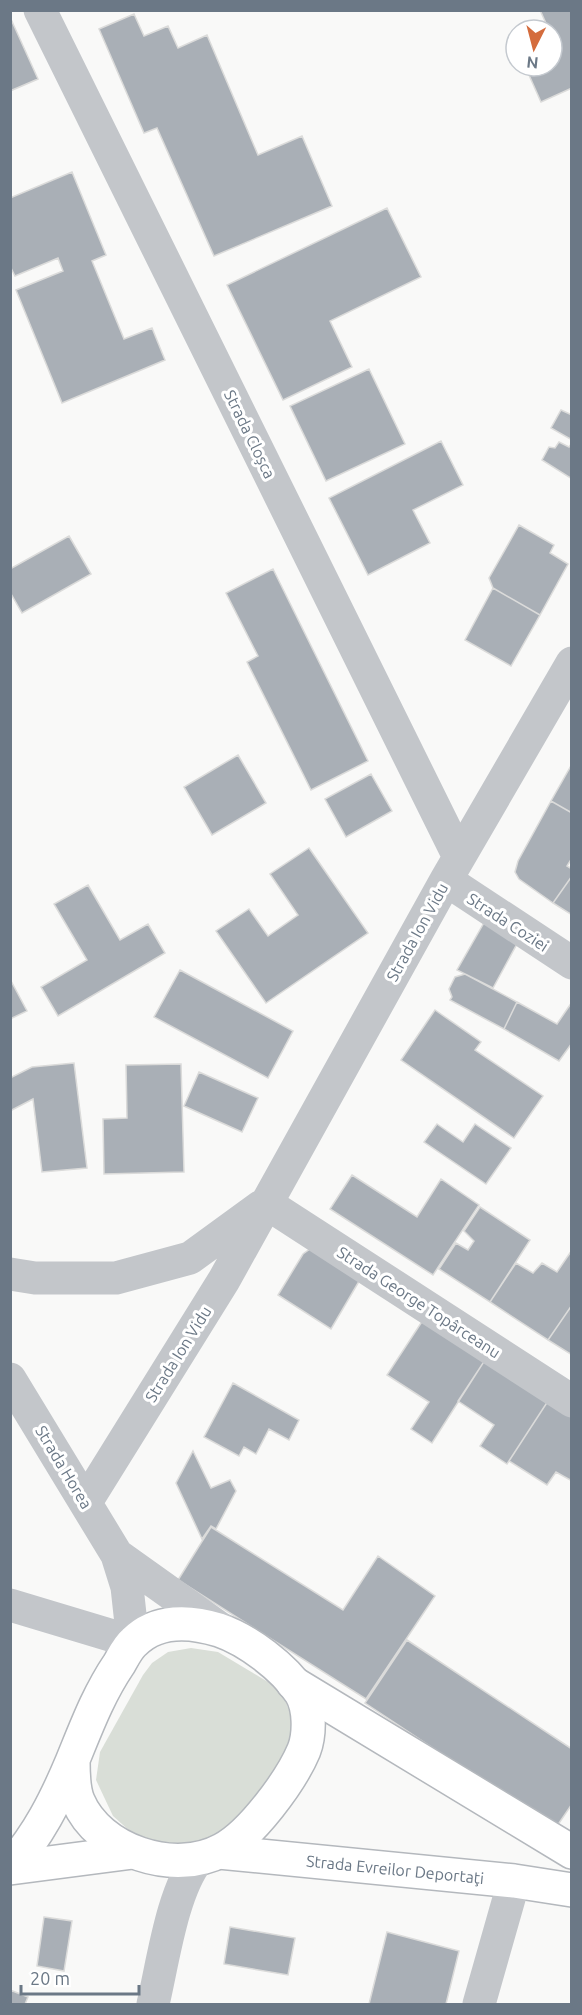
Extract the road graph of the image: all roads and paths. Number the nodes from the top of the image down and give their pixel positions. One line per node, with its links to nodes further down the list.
1 (40, 10): 3 (street, Strada Cloșca)
2 (572, 663): 3 (street, Strada Ion Vidu)
3 (453, 868): 4 (street, Strada Coziei); 5 (street, Strada Ion Vidu)
4 (572, 963)
5 (266, 1203): 6 (street, Strada Ion Vidu); 8 (street, Strada George Topârceanu); 9 (street, Strada Ion Vidu)
6 (10, 1274)
7 (10, 1379): 9 (street, Strada Horea)
8 (572, 1401)
9 (86, 1502): 10 (street, Strada Horea)
10 (117, 1555): 12 (street, Strada Horea); 13 (street, Strada Horea)
11 (10, 1605): 13 (street)
12 (226, 1632): 13 (main road); 14 (main road)
13 (133, 1642): 15 (main road)
14 (293, 1683): 17 (main road); 18 (main road)
15 (73, 1761): 16 (main road); 19 (main road)
16 (133, 1852): 18 (main road, Strada Evreilor Deportaţi); 19 (main road)
17 (572, 1852)
18 (209, 1855): 20 (main road, Strada Evreilor Deportaţi); 22 (street)
19 (10, 1868)
20 (514, 1881): 21 (main road, Strada Evreilor Deportaţi); 23 (street)
21 (572, 1890)
22 (153, 2004)
23 (479, 2004)

